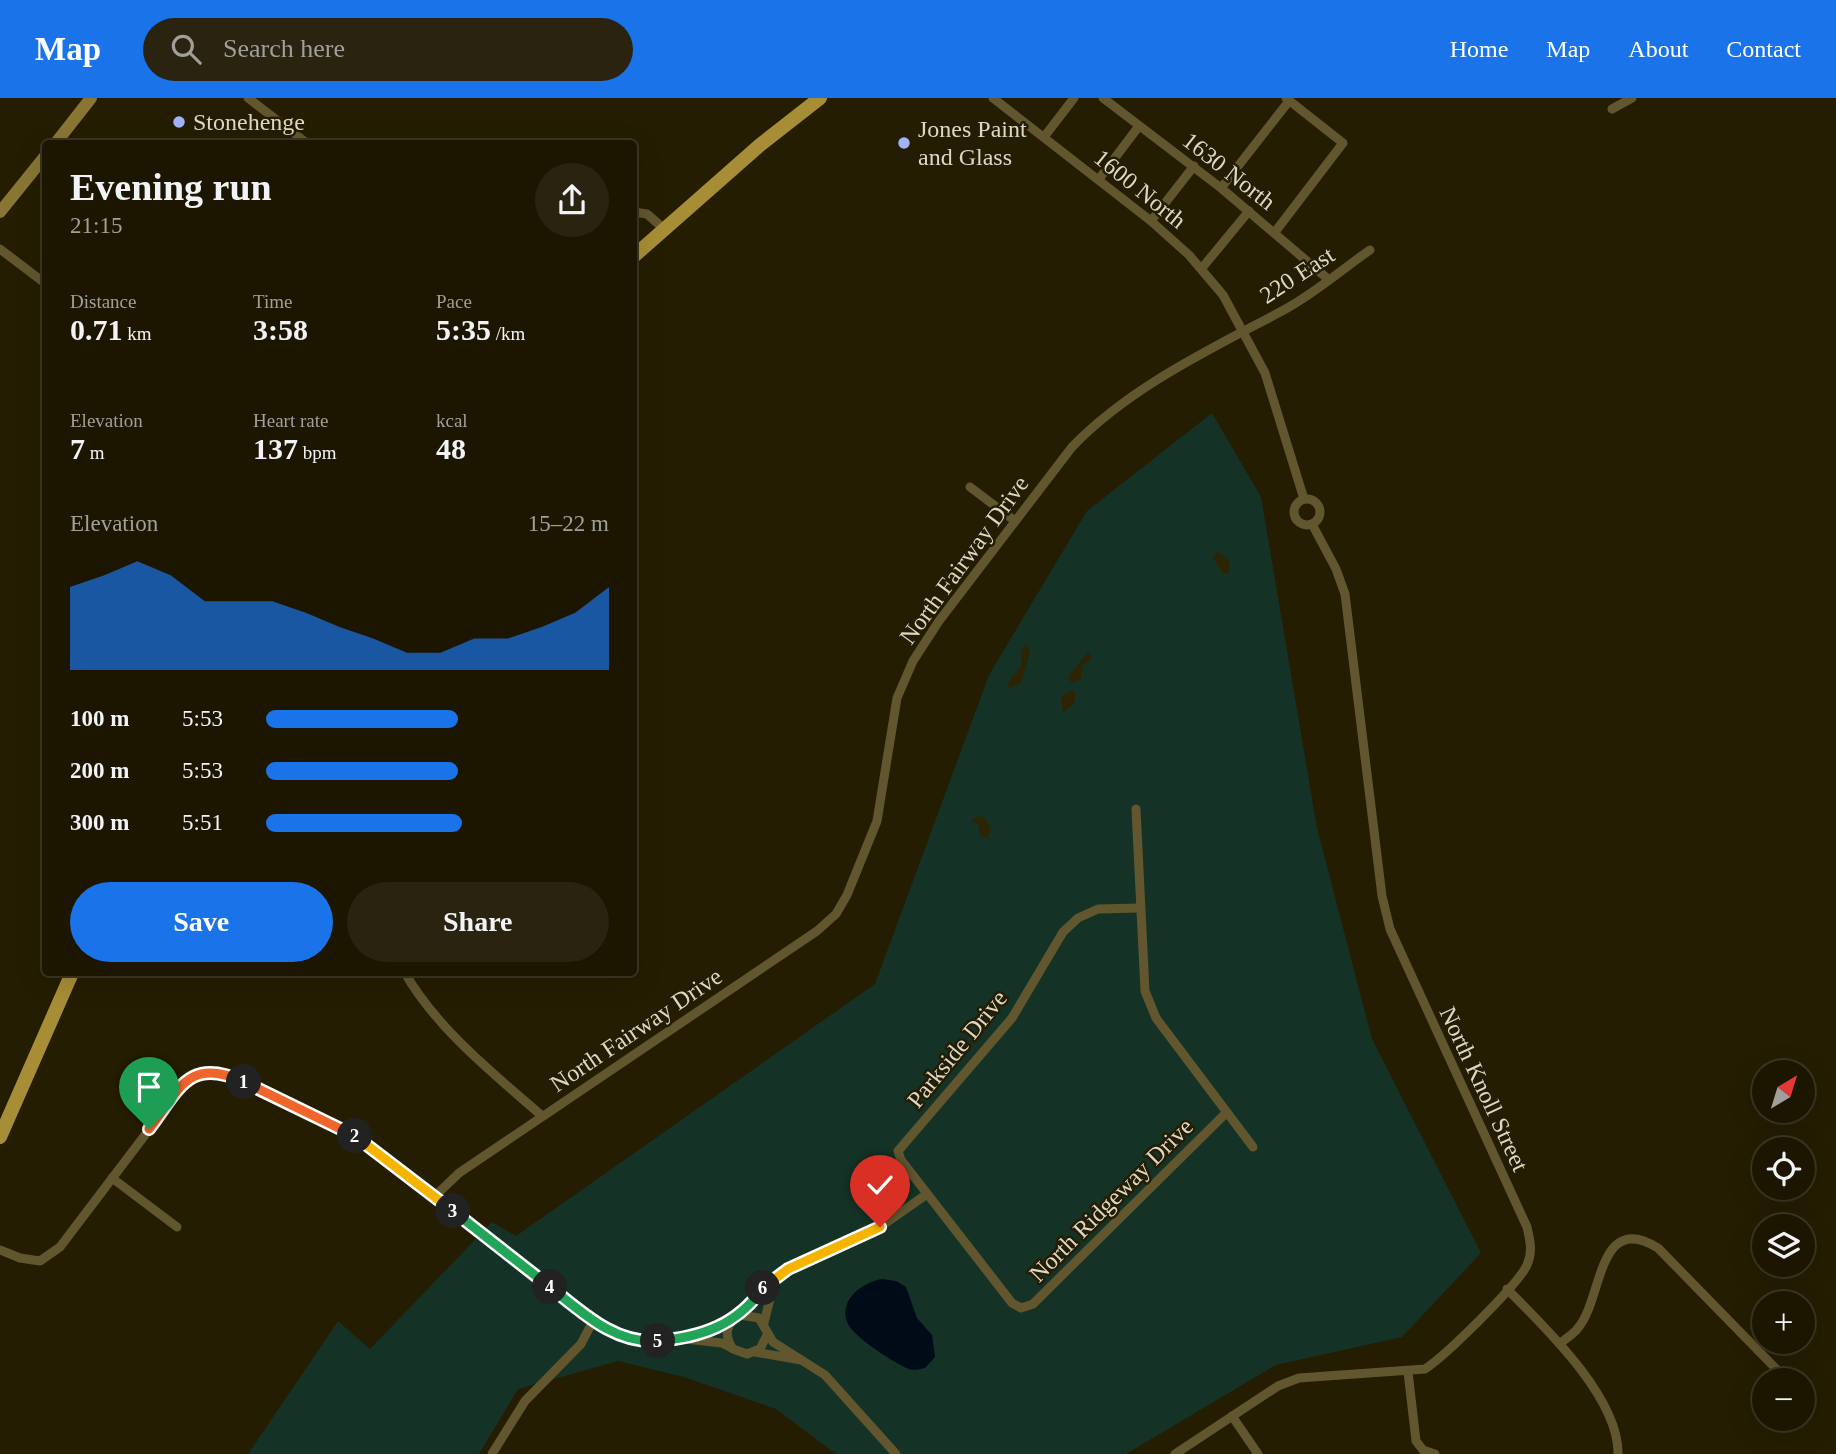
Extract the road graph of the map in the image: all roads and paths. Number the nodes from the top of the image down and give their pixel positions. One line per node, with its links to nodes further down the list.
1 (90, 98): 12 (street)
2 (248, 98): 13 (street)
3 (820, 98): 22 (main road)
4 (993, 98): 11 (street, 1600 North)
5 (1074, 98): 11 (street)
6 (1103, 98): 10 (street, 1630 North)
7 (1632, 98): 9 (street)
8 (1287, 99): 17 (street); 23 (street)
9 (1612, 109)
10 (1139, 126): 15 (street, 1630 North); 16 (street)
11 (1044, 136): 16 (street, 1600 North)
12 (58, 140)
13 (303, 140)
14 (42, 160): 19 (street)
15 (1194, 166): 17 (street, 1630 North); 21 (street)
16 (1099, 179): 21 (street, 1600 North)
17 (1221, 188): 18 (street, 1630 North)
18 (1249, 211): 23 (street, 1630 North); 27 (street)
19 (0, 212)
20 (637, 213): 22 (street)
21 (1152, 221): 27 (street, 1600 North)
22 (663, 228): 26 (main road)
23 (1275, 232): 28 (street, 1630 North)
24 (0, 249): 29 (street)
25 (1370, 250): 28 (street, 220 East)
26 (637, 253)
27 (1202, 268): 30 (street, 1600 North)
28 (1328, 279): 30 (street, 220 East)
29 (42, 281)
30 (1243, 329): 32 (street, North Knoll Street); 33 (street, North Fairway Drive)
31 (970, 487): 33 (street)
32 (1304, 499): 34 (street, North Knoll Street); 34 (street, North Knoll Street)
33 (1015, 521): 40 (street, North Fairway Drive)
34 (1312, 524): 49 (street, North Knoll Street)
35 (1136, 809): 36 (street)
36 (1139, 908): 39 (street); 44 (street, Parkside Drive)
37 (71, 976): 41 (main road)
38 (407, 976): 40 (street)
39 (1225, 1114): 42 (street); 44 (street, North Ridgeway Drive)
40 (542, 1116): 45 (street, North Fairway Drive)
41 (0, 1137)
42 (1252, 1147)
43 (112, 1178): 45 (street); 46 (street); 47 (street)
44 (927, 1194): 48 (street)
45 (435, 1196): 51 (street)
46 (177, 1227)
47 (0, 1250)
48 (774, 1282): 50 (street); 53 (street)
49 (1507, 1289): 56 (street); 61 (street, North Knoll Street)
50 (740, 1315): 52 (street); 53 (street)
51 (593, 1321): 55 (street); 63 (street)
52 (730, 1323): 55 (street); 57 (street)
53 (764, 1323): 54 (street)
54 (766, 1335): 58 (street); 59 (street)
55 (686, 1339): 57 (street)
56 (1561, 1343): 60 (street); 68 (street)
57 (733, 1349): 58 (street)
58 (755, 1352): 59 (street)
59 (801, 1360): 64 (street)
60 (1775, 1368)
61 (1408, 1372): 62 (street, North Knoll Street); 67 (street)
62 (1232, 1416): 65 (street, North Knoll Street); 66 (street)
63 (492, 1454)
64 (896, 1454)
65 (1175, 1454)
66 (1258, 1454)
67 (1434, 1454)
68 (1618, 1454)

